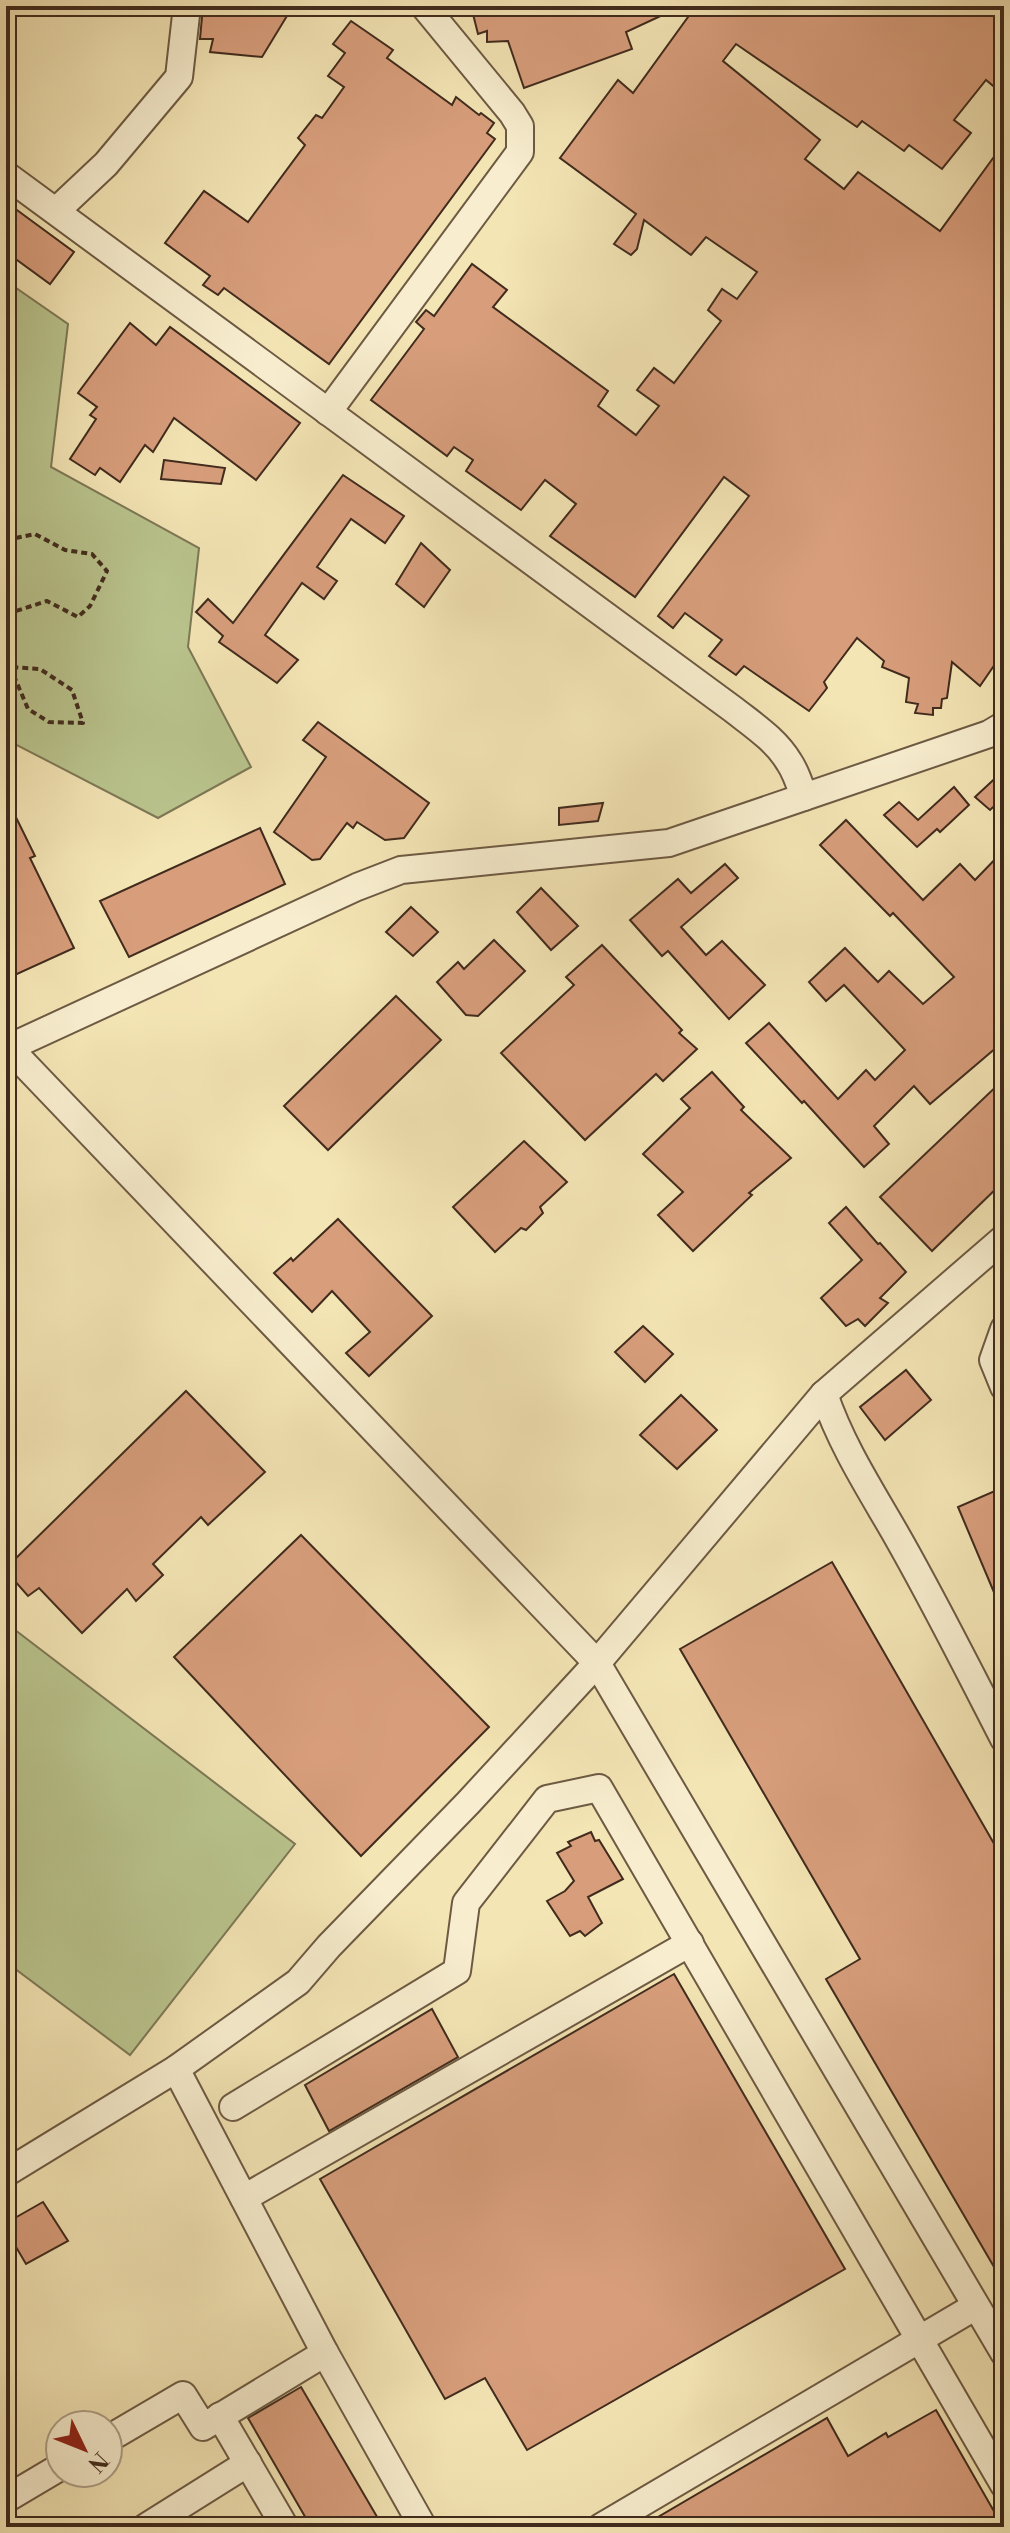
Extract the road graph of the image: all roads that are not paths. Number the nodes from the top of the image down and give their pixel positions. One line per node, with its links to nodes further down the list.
1 (187, 6): 4 (street)
2 (424, 6): 5 (street)
3 (6, 175): 4 (street)
4 (56, 211): 5 (street)
5 (328, 412): 7 (street)
6 (1004, 725): 7 (street)
7 (804, 797): 8 (street)
8 (8, 1049): 13 (street)
9 (1004, 1238): 12 (street)
10 (1004, 1329): 11 (street)
11 (1004, 1387)
12 (824, 1394): 13 (street); 14 (street)
13 (597, 1663): 16 (street); 20 (street)
14 (1004, 1739)
15 (690, 1943): 17 (street); 19 (street); 21 (street)
16 (176, 2069): 18 (street); 19 (street)
17 (233, 2107)
18 (6, 2173)
19 (244, 2198): 22 (street)
20 (976, 2306): 21 (street); 23 (street)
21 (920, 2339): 28 (street); 33 (street)
22 (325, 2353): 24 (street); 32 (street)
23 (1004, 2353)
24 (220, 2416): 25 (street); 26 (street)
25 (124, 2430)
26 (248, 2463): 30 (street); 31 (street)
27 (44, 2476): 29 (street)
28 (1004, 2485)
29 (6, 2499)
30 (146, 2527)
31 (285, 2527)
32 (423, 2527)
33 (601, 2527)

